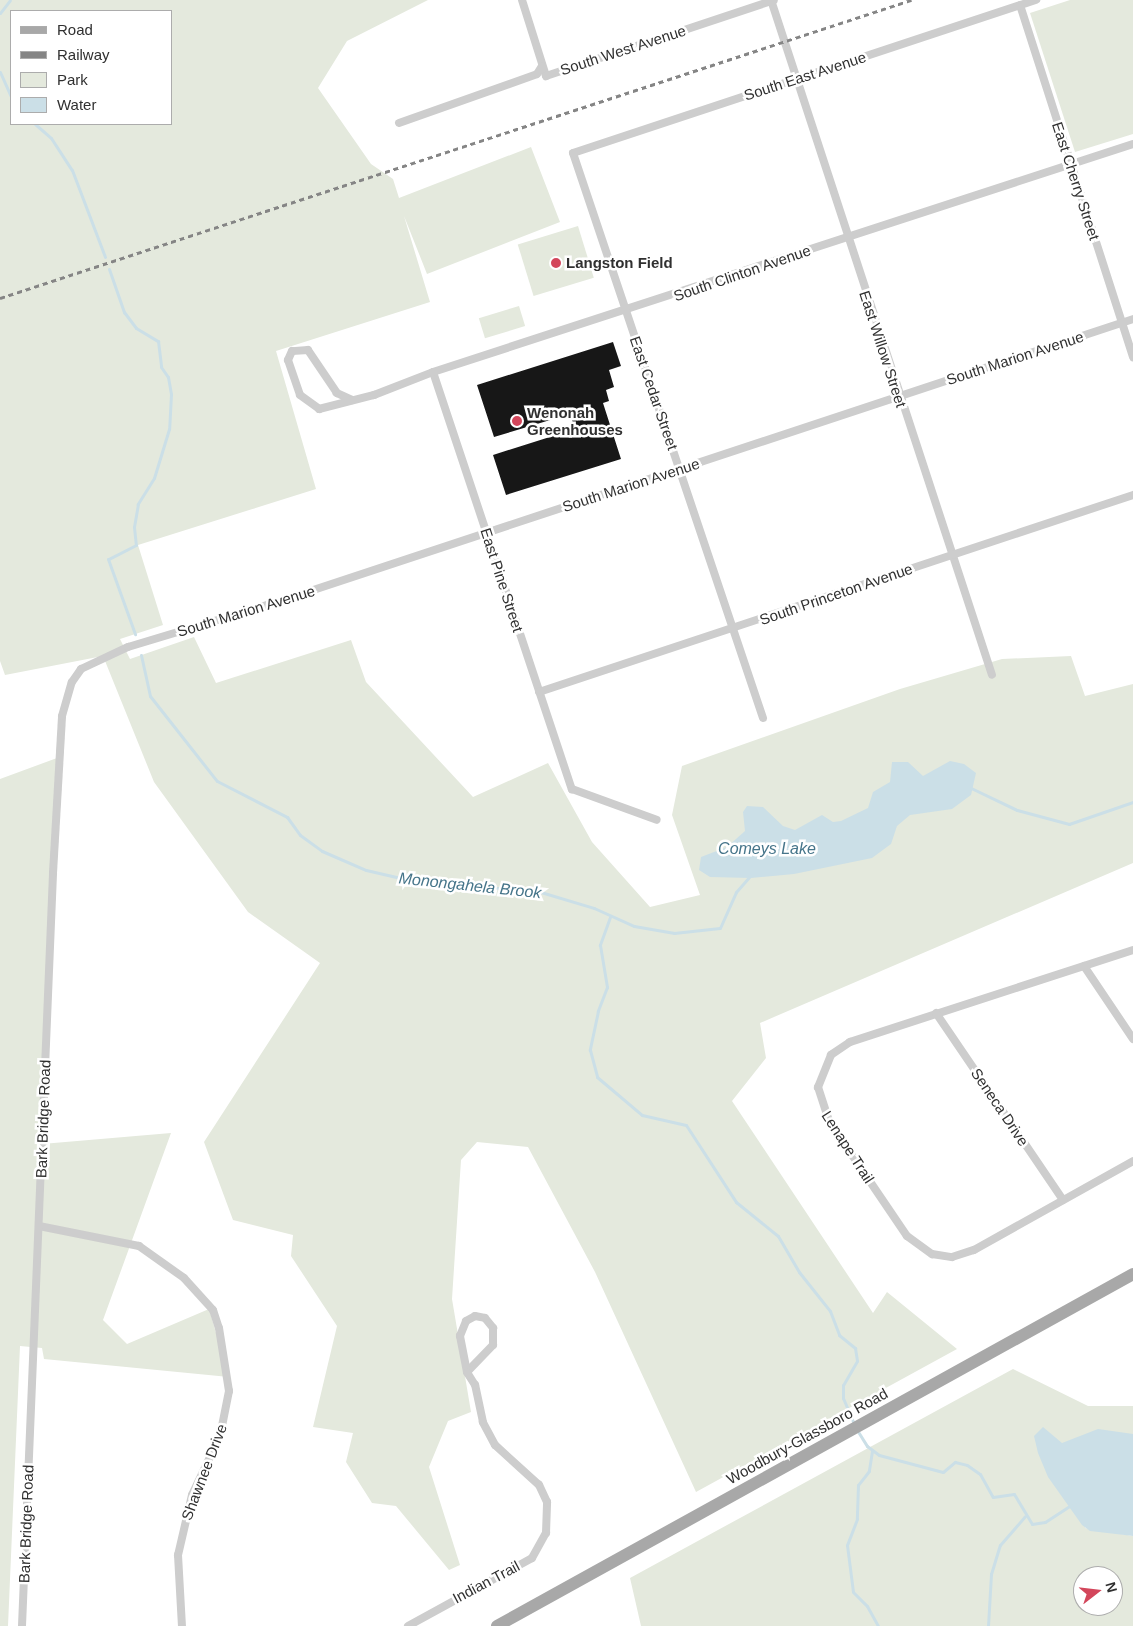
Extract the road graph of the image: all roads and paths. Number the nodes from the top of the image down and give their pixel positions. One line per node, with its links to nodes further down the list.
1 (522, 0): 5 (street)
2 (772, 0): 5 (street, South West Avenue); 6 (street, East Willow Street)
3 (1036, 0): 4 (street, South East Avenue)
4 (1020, 5): 6 (street, South East Avenue); 10 (street, East Cherry Street)
5 (542, 66): 7 (street, South West Avenue)
6 (795, 80): 9 (street, South East Avenue); 11 (street, East Willow Street)
7 (399, 122)
8 (1133, 144): 10 (street, South Clinton Avenue)
9 (573, 153): 12 (street, East Cedar Street)
10 (1071, 164): 11 (street, South Clinton Avenue); 14 (street, East Cherry Street)
11 (847, 238): 12 (street, South Clinton Avenue); 17 (street, East Willow Street)
12 (626, 312): 16 (street, South Clinton Avenue); 19 (street, East Cedar Street)
13 (1133, 319): 14 (street, South Marion Avenue)
14 (1122, 323): 15 (street, East Cherry Street); 17 (street, South Marion Avenue)
15 (1133, 357)
16 (434, 372): 18 (street, South Clinton Avenue); 21 (street, East Pine Street)
17 (898, 397): 19 (street, South Marion Avenue); 22 (street, East Willow Street)
18 (352, 400): 18 (street, South Clinton Avenue)
19 (679, 469): 21 (street, South Marion Avenue); 23 (street, East Cedar Street)
20 (1133, 495): 22 (street, South Princeton Avenue)
21 (487, 533): 24 (street, South Marion Avenue); 26 (street, East Pine Street)
22 (950, 555): 23 (street, South Princeton Avenue); 25 (street, East Willow Street)
23 (733, 629): 26 (street, South Princeton Avenue); 27 (street, East Cedar Street)
24 (128, 647): 35 (street, Bark Bridge Road)
25 (992, 675)
26 (539, 692): 28 (street, East Pine Street)
27 (763, 718)
28 (657, 820)
29 (1133, 950): 30 (street, Lenape Trail)
30 (1084, 966): 31 (street, Lenape Trail); 32 (street)
31 (936, 1013): 34 (street, Seneca Drive); 34 (street, Lenape Trail)
32 (1133, 1039)
33 (1133, 1161): 34 (street, Lenape Trail)
34 (1063, 1200)
35 (39, 1226): 38 (street, Bark Bridge Road); 39 (street, Shawnee Drive)
36 (1133, 1274): 41 (main road, Woodbury-Glassboro Road)
37 (467, 1372): 37 (street, Indian Trail); 40 (street, Indian Trail)
38 (22, 1626)
39 (182, 1626)
40 (408, 1626)
41 (496, 1626)

